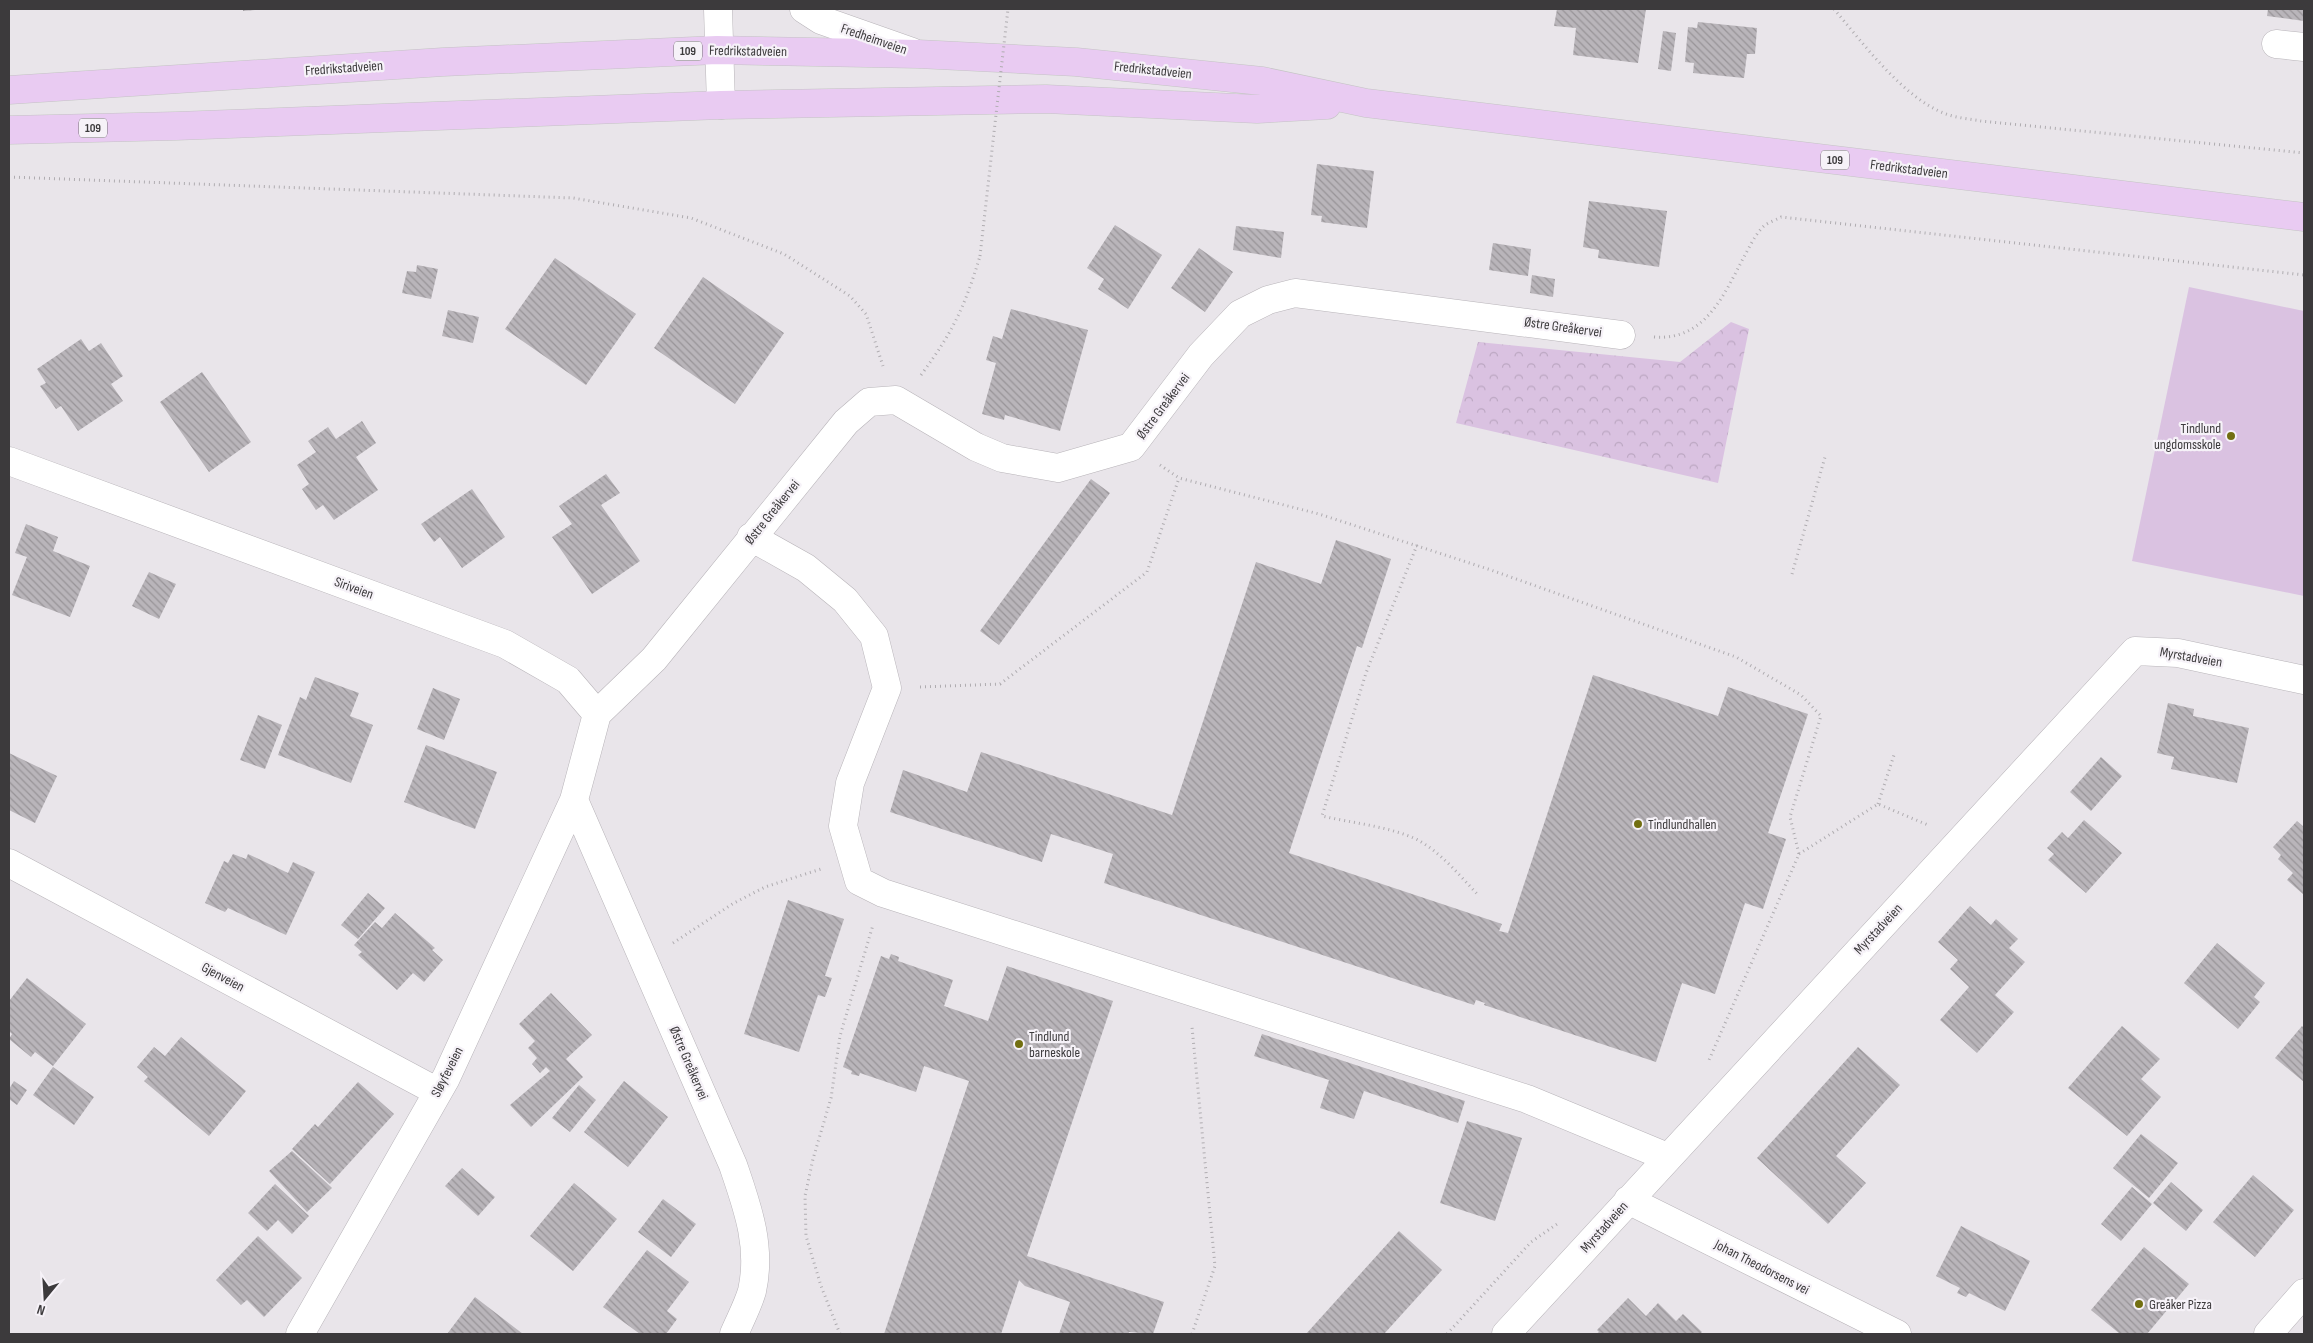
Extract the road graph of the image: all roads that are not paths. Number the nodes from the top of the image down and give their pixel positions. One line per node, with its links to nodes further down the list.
1 (718, 9): 5 (street)
2 (804, 9): 6 (street, Fredheimveien)
3 (2276, 44): 4 (street)
4 (2304, 47)
5 (717, 50): 6 (main road, Fredrikstadveien / 109); 7 (main road, Fredrikstadveien / 109); 9 (street)
6 (918, 54): 8 (main road, Fredrikstadveien / 109)
7 (9, 90)
8 (1366, 103): 9 (main road, Fredrikstadveien / 109); 11 (main road, Fredrikstadveien / 109)
9 (721, 105): 10 (main road, Fredrikstadveien / 109)
10 (9, 130)
11 (2304, 217)
12 (1621, 335): 14 (street, Østre Greåkervei)
13 (9, 461): 16 (street, Siriveien)
14 (751, 537): 16 (street, Østre Greåkervei); 20 (street)
15 (2304, 680): 20 (street, Myrstadveien)
16 (597, 714): 17 (street)
17 (574, 800): 19 (street, Sløyfeveien); 24 (street, Østre Greåkervei)
18 (9, 863): 19 (street, Gjenveien)
19 (438, 1092): 23 (street, Sløyfeveien)
20 (1667, 1156): 21 (street, Myrstadveien)
21 (1628, 1200): 25 (street, Myrstadveien); 26 (street, Johan Theodorsens vei)
22 (2304, 1293): 27 (street)
23 (300, 1334)
24 (734, 1334)
25 (1506, 1334)
26 (1896, 1334)
27 (2268, 1334)

